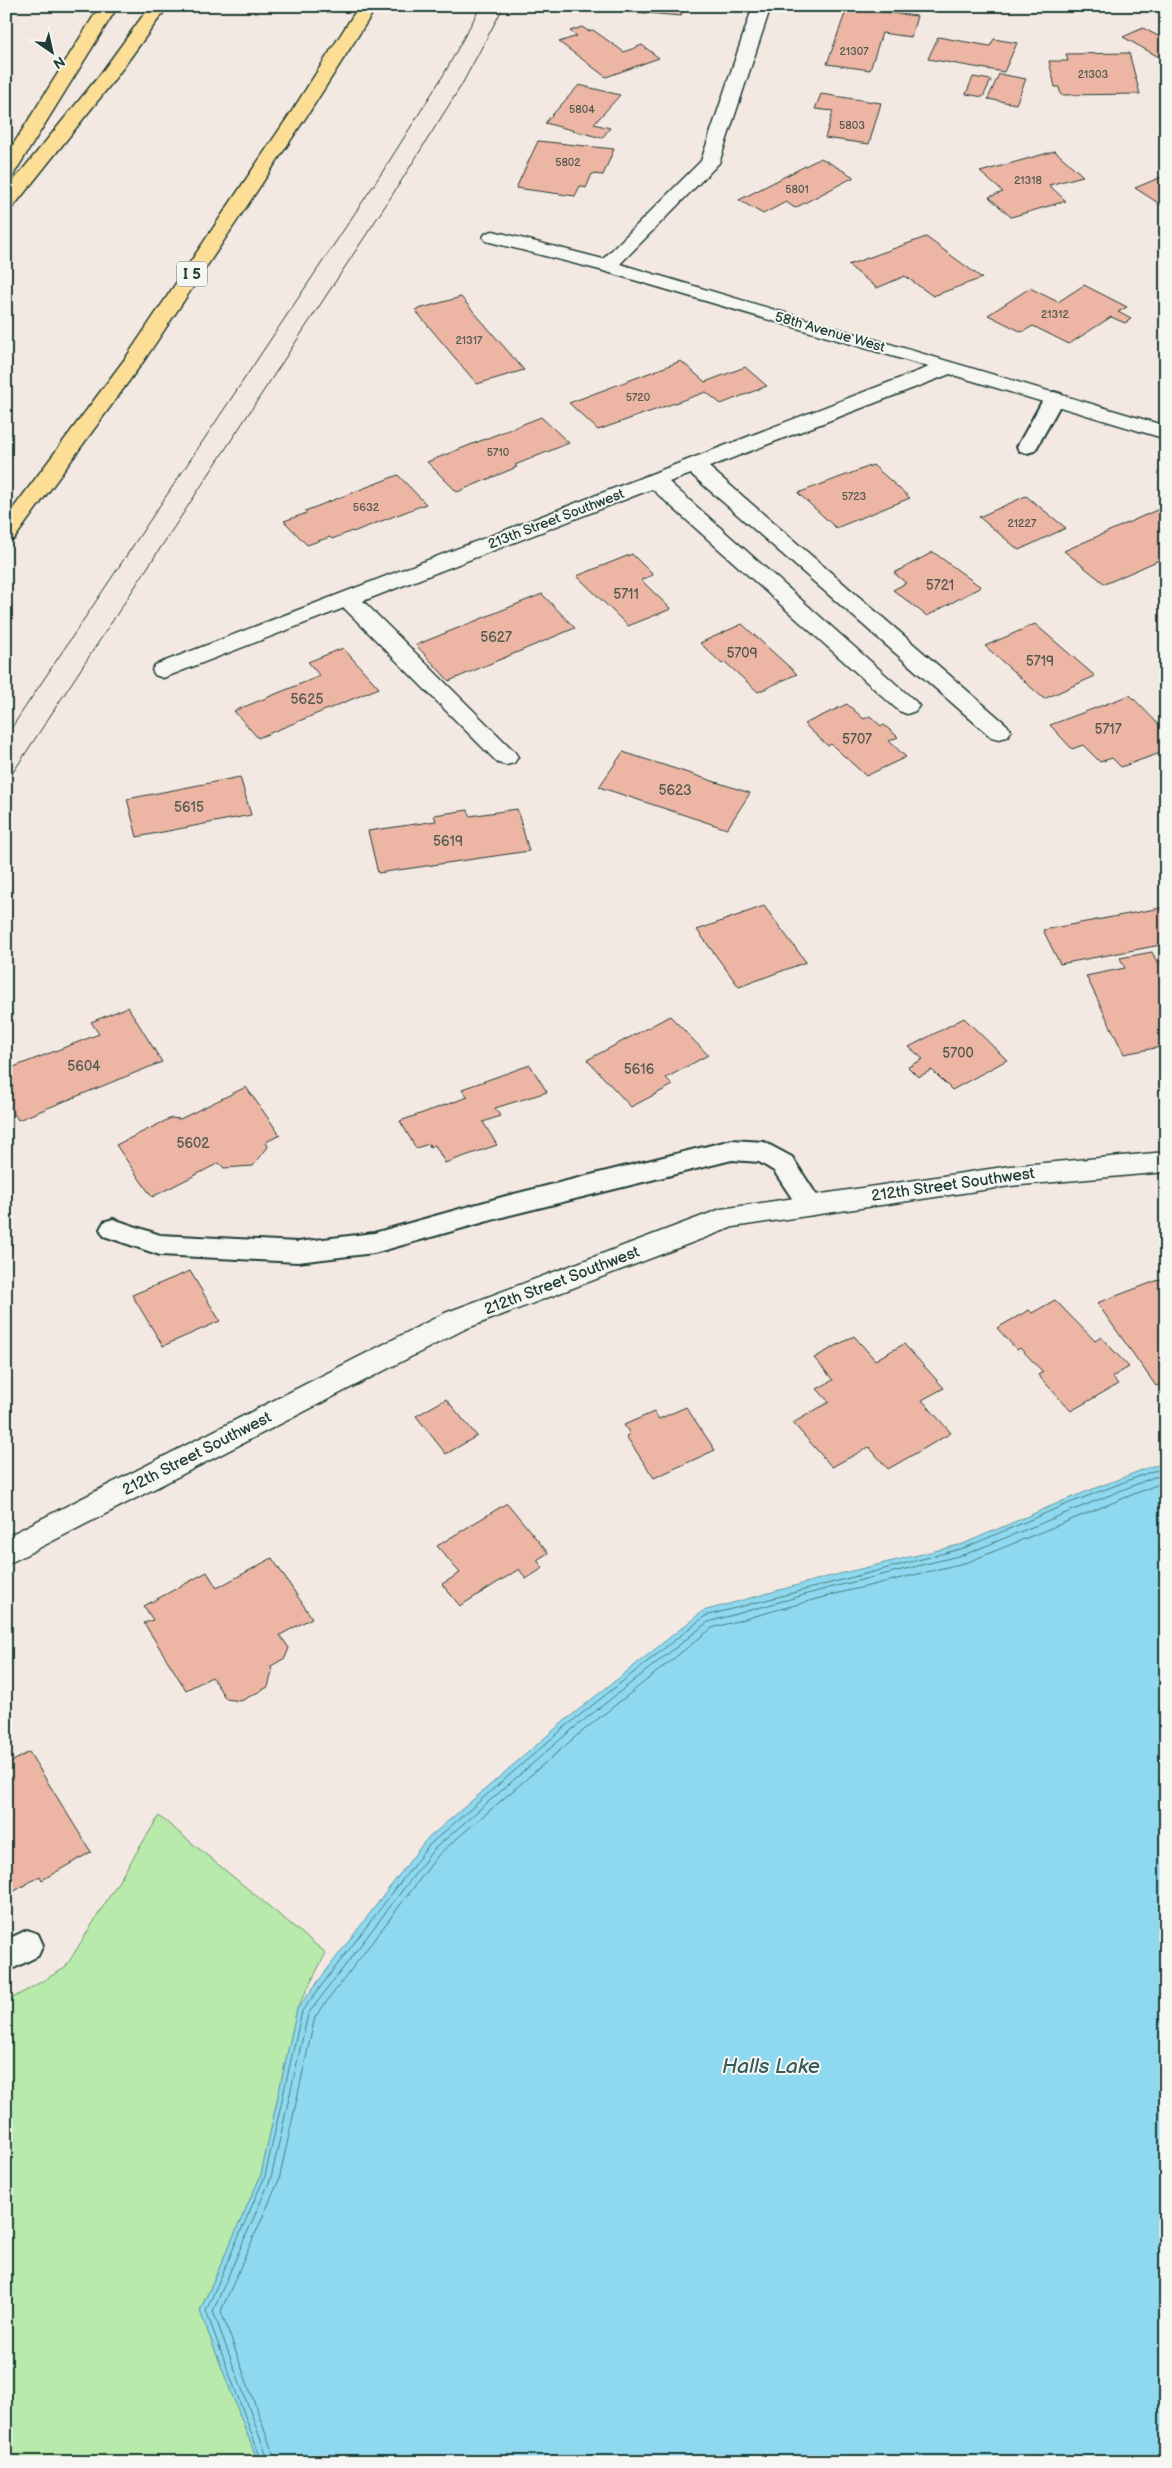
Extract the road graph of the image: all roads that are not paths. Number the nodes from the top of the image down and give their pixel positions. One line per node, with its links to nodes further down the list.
1 (109, 6): 5 (highway)
2 (159, 6): 6 (highway)
3 (368, 6): 15 (highway, I 5)
4 (762, 6): 8 (street)
5 (6, 172)
6 (6, 203)
7 (493, 237): 8 (street, 58th Avenue West)
8 (607, 266): 9 (street, 58th Avenue West)
9 (949, 367): 10 (street, 58th Avenue West); 13 (street, 213th Street Southwest)
10 (1054, 398): 11 (street, 58th Avenue West); 12 (lane)
11 (1166, 433)
12 (1026, 447)
13 (694, 465): 14 (street, 213th Street Southwest); 19 (street)
14 (655, 481): 16 (street, 213th Street Southwest); 18 (street)
15 (6, 534)
16 (348, 599): 17 (street, 213th Street Southwest); 20 (street)
17 (163, 670)
18 (908, 706)
19 (999, 731)
20 (506, 757)
21 (1166, 1162): 22 (street, 212th Street Southwest)
22 (810, 1205): 23 (lane); 24 (street, 212th Street Southwest)
23 (113, 1228)
24 (6, 1552)

